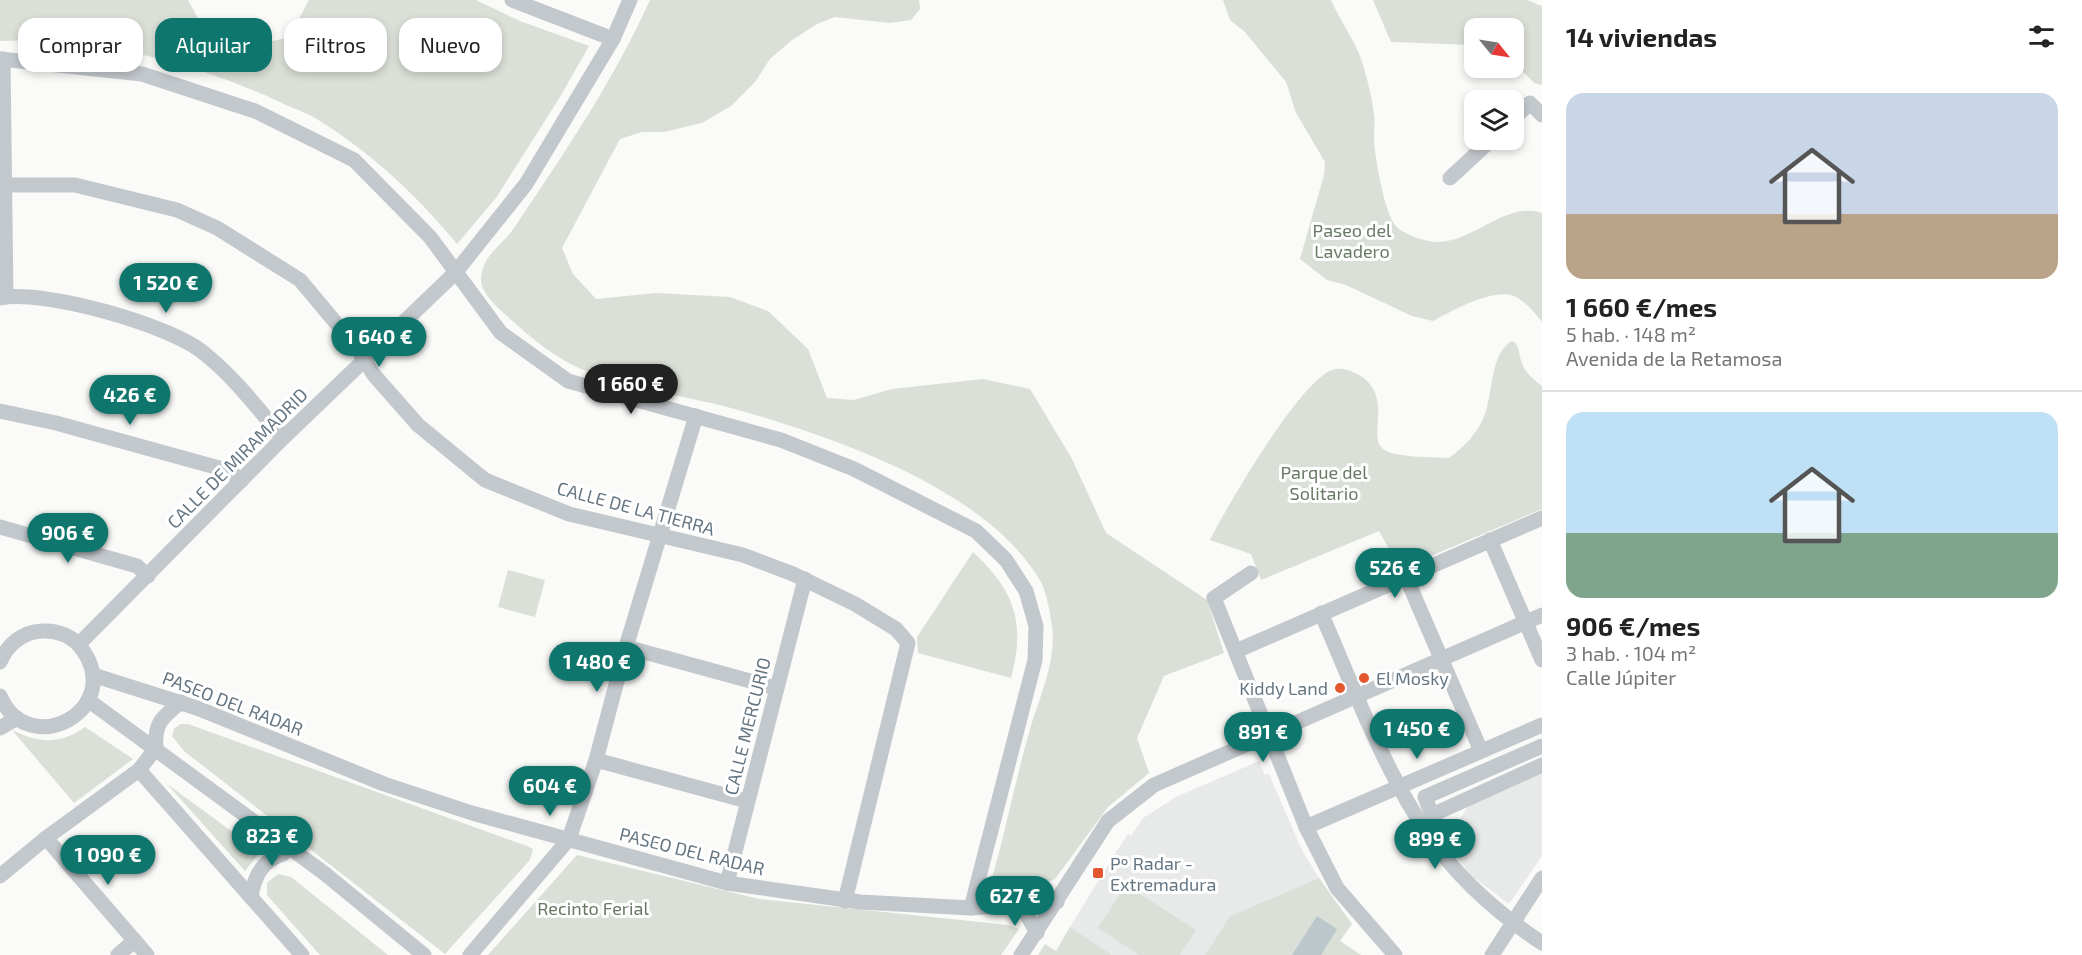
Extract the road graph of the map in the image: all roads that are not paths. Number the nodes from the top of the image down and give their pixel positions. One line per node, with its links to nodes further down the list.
1 (512, 0): 3 (street)
2 (630, 0): 3 (street, CALLE DE MIRAMADRID)
3 (613, 39): 11 (street, CALLE DE MIRAMADRID)
4 (2, 59): 10 (street); 11 (street)
5 (1536, 99): 6 (street); 7 (street)
6 (1524, 109)
7 (1542, 115)
8 (1480, 150): 9 (street)
9 (1450, 177)
10 (3, 185): 12 (street); 13 (street, CALLE DE LA TIERRA)
11 (455, 273): 13 (street, CALLE DE MIRAMADRID); 15 (street)
12 (3, 298): 16 (street)
13 (364, 360): 16 (street, CALLE DE MIRAMADRID); 20 (street, CALLE DE LA TIERRA)
14 (0, 411): 17 (street)
15 (696, 416): 20 (street); 64 (street)
16 (283, 438): 17 (street, CALLE DE MIRAMADRID)
17 (241, 481): 23 (street, CALLE DE MIRAMADRID)
18 (1542, 518): 21 (street)
19 (0, 527): 23 (street)
20 (661, 535): 25 (street, CALLE DE LA TIERRA); 30 (street)
21 (1491, 540): 24 (street); 28 (street)
22 (1251, 573): 31 (street)
23 (148, 576): 29 (street, CALLE DE MIRAMADRID)
24 (1406, 577): 26 (street); 33 (street)
25 (806, 579): 36 (street, CALLE MERCURIO); 61 (street, CALLE DE LA TIERRA)
26 (1322, 613): 31 (street); 37 (street)
27 (1542, 615): 28 (street)
28 (1526, 623): 33 (street); 34 (street)
29 (79, 644): 32 (street); 35 (street)
30 (626, 647): 36 (street); 48 (street)
31 (1236, 651): 44 (street)
32 (1, 656)
33 (1443, 657): 37 (street); 46 (street)
34 (1542, 660)
35 (93, 675): 38 (street, PASEO DEL RADAR); 40 (street)
36 (776, 688): 52 (street, CALLE MERCURIO)
37 (1357, 696): 44 (street); 51 (street)
38 (181, 702): 47 (street); 55 (street, PASEO DEL RADAR)
39 (1, 703): 41 (street)
40 (86, 704): 41 (street); 47 (street)
41 (17, 718): 43 (street)
42 (1542, 724): 46 (street)
43 (0, 728)
44 (1270, 733): 53 (street); 62 (street)
45 (1542, 746): 49 (street)
46 (1481, 751): 51 (street)
47 (154, 752): 50 (street); 56 (street); 73 (street)
48 (596, 760): 52 (street); 55 (street)
49 (1542, 765)
50 (138, 770): 54 (street); 60 (street)
51 (1400, 785): 53 (street); 65 (street)
52 (747, 801): 59 (street, CALLE MERCURIO)
53 (1306, 827): 76 (street)
54 (46, 838): 57 (street); 67 (street)
55 (569, 839): 59 (street, PASEO DEL RADAR); 74 (street)
56 (283, 854): 60 (street); 72 (street)
57 (0, 876)
58 (1542, 878): 65 (street)
59 (727, 883): 61 (street, PASEO DEL RADAR)
60 (251, 897): 69 (street)
61 (845, 901): 64 (street, PASEO DEL RADAR)
62 (1057, 902): 63 (street, PASEO DEL RADAR); 66 (street)
63 (1022, 906): 64 (street, PASEO DEL RADAR); 66 (street)
64 (971, 908)
65 (1512, 923): 68 (street); 77 (street)
66 (1037, 933): 75 (street)
67 (134, 941): 70 (street); 71 (street)
68 (1542, 943)
69 (298, 954)
70 (118, 955)
71 (147, 955)
72 (410, 955)
73 (424, 955)
74 (470, 955)
75 (1021, 955)
76 (1395, 955)
77 (1492, 955)

